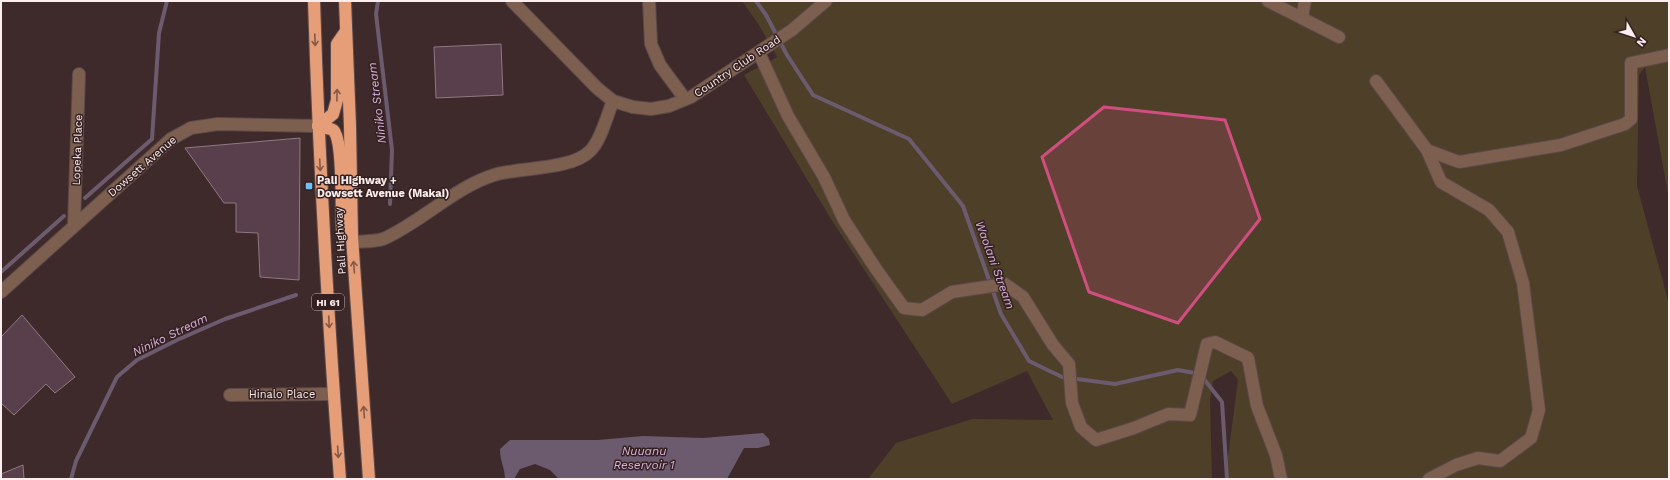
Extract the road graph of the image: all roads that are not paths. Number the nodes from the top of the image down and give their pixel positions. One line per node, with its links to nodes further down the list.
1 (314, 1): 17 (highway, Pali Highway / HI 61, one-way to 17)
2 (345, 1): 9 (highway, Pali Highway / HI 61)
3 (512, 1): 16 (street, Country Club Road)
4 (649, 1): 15 (street)
5 (826, 1): 11 (street, Country Club Road)
6 (1268, 1): 8 (street)
7 (1305, 1): 8 (street)
8 (1302, 18): 10 (street)
9 (346, 31): 17 (highway, one-way to 9); 20 (highway, Pali Highway / HI 61)
10 (1339, 37)
11 (763, 50): 15 (street, Country Club Road); 26 (street)
12 (1669, 55): 18 (street)
13 (79, 74): 19 (street, Lopeka Place)
14 (1376, 81): 18 (street)
15 (685, 99): 16 (street, Country Club Road)
16 (613, 101): 20 (street)
17 (318, 126): 19 (street, Dowsett Avenue); 20 (highway); 22 (highway, Pali Highway / HI 61, one-way to 22)
18 (1427, 150): 27 (street)
19 (74, 225): 21 (street, Dowsett Avenue)
20 (352, 240): 25 (highway, Pali Highway / HI 61, one-way to 20)
21 (1, 292)
22 (333, 394): 23 (street, Hinalo Place); 24 (highway, Pali Highway / HI 61, one-way to 24)
23 (230, 395)
24 (340, 479)
25 (369, 479)
26 (1281, 479)
27 (1429, 479)

